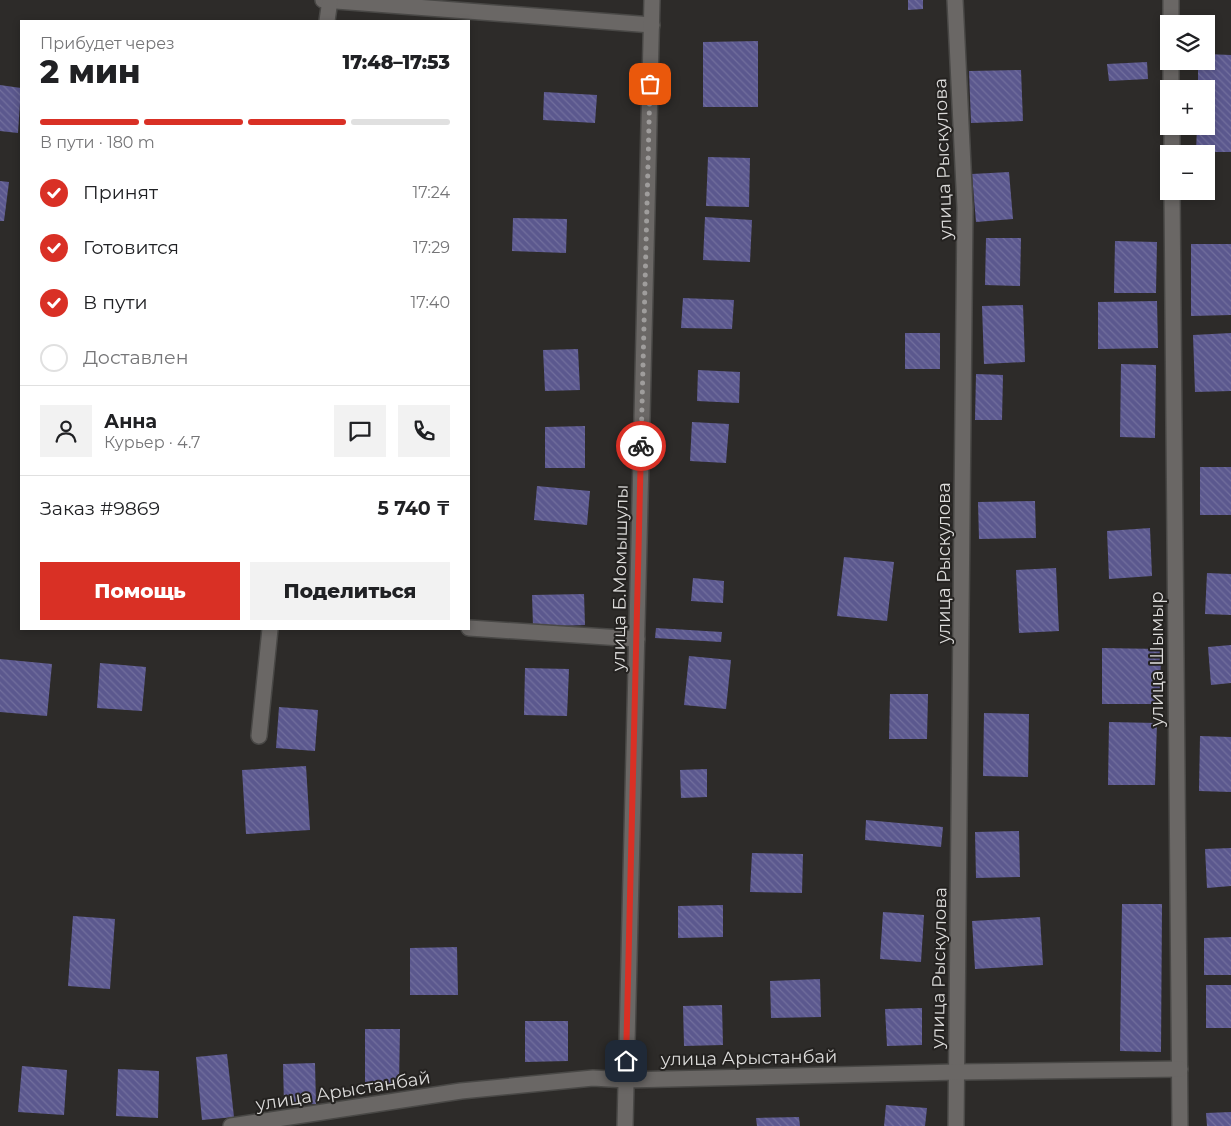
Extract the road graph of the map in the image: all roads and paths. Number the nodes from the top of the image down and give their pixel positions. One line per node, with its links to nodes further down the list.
1 (327, 0): 6 (street); 7 (street)
2 (652, 0): 7 (street, улица Б.Момышулы)
3 (955, 0): 14 (street, улица Рыскулова)
4 (1171, 0): 5 (street)
5 (1171, 15)
6 (328, 20)
7 (652, 25): 11 (street, улица Б.Момышулы)
8 (1172, 200): 13 (street, улица Шымыр)
9 (470, 628): 11 (street)
10 (270, 630): 12 (street)
11 (637, 639): 15 (street, улица Б.Момышулы)
12 (259, 736)
13 (1180, 1069): 14 (street, улица Арыстанбай); 19 (street, улица Шымыр)
14 (957, 1072): 15 (street, улица Арыстанбай); 18 (street, улица Рыскулова)
15 (626, 1080): 16 (street, улица Арыстанбай); 17 (street, улица Б.Момышулы)
16 (231, 1126)
17 (625, 1126)
18 (956, 1126)
19 (1180, 1126)

